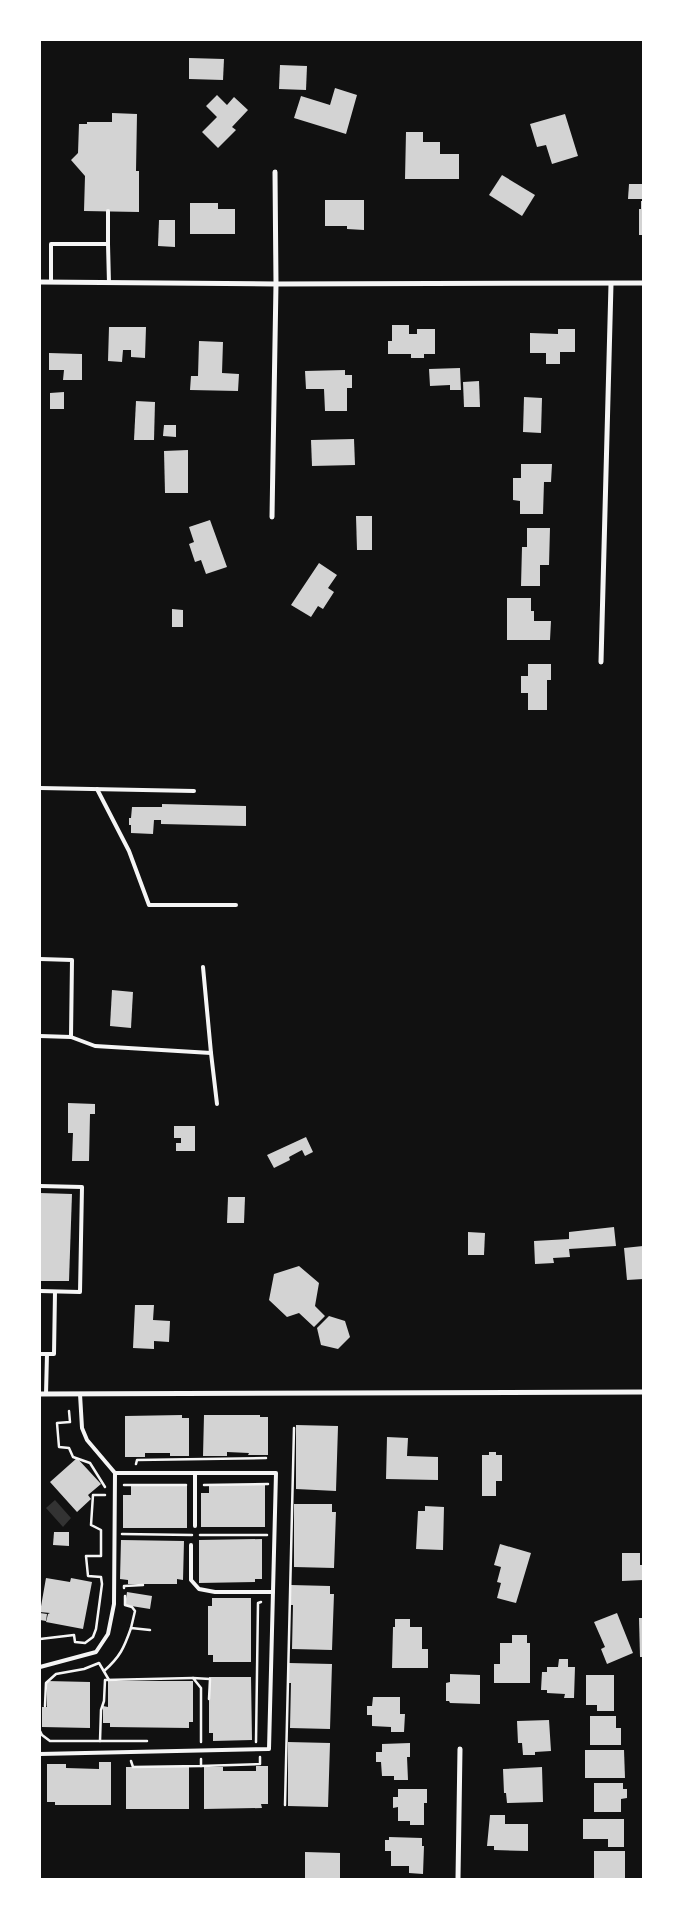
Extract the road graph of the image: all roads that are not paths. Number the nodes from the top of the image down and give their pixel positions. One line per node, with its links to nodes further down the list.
1 (274, 172): 8 (street)
2 (108, 211): 3 (lane)
3 (108, 244): 5 (lane); 6 (lane)
4 (40, 282): 5 (street)
5 (50, 282): 6 (street)
6 (109, 283): 8 (street)
7 (643, 283): 9 (street)
8 (276, 284): 9 (street); 10 (street)
9 (610, 284): 11 (street)
10 (272, 517)
11 (601, 662)
12 (40, 788): 13 (lane)
13 (97, 789): 14 (lane); 15 (lane)
14 (194, 791)
15 (236, 905)
16 (40, 959): 19 (lane)
17 (203, 967): 20 (lane)
18 (40, 1036): 19 (lane)
19 (71, 1037): 20 (lane)
20 (210, 1053): 21 (lane)
21 (217, 1104)
22 (40, 1186): 24 (lane)
23 (40, 1292): 24 (lane)
24 (55, 1292): 26 (lane)
25 (40, 1354): 26 (lane)
26 (47, 1354): 28 (lane)
27 (643, 1392): 29 (street)
28 (43, 1394): 29 (street)
29 (80, 1394): 30 (lane)
30 (115, 1473): 31 (lane); 35 (lane)
31 (195, 1473): 32 (lane); 34 (lane)
32 (195, 1526)
33 (190, 1546): 34 (lane)
34 (273, 1595): 37 (lane)
35 (40, 1667)
36 (460, 1749): 38 (street)
37 (40, 1754)
38 (458, 1879)

